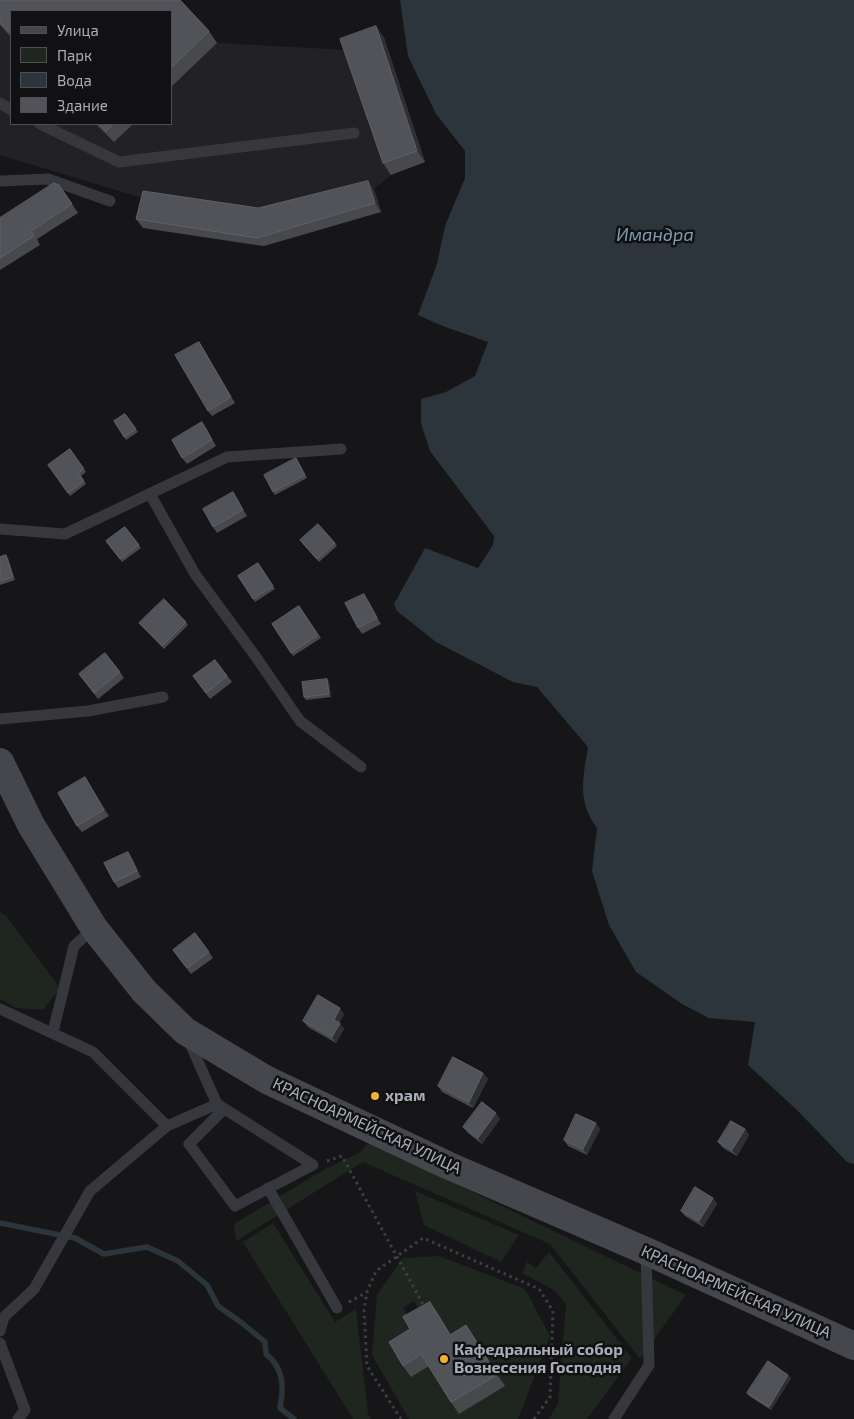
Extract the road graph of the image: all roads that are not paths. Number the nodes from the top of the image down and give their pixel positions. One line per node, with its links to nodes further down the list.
1 (42, 125): 2 (lane)
2 (354, 133)
3 (0, 181): 4 (lane)
4 (110, 200)
5 (341, 449): 6 (lane)
6 (150, 494): 7 (lane); 11 (lane)
7 (0, 529)
8 (163, 697): 9 (lane)
9 (0, 719)
10 (0, 762): 12 (street, КРАСНОАРМЕЙСКАЯ УЛИЦА)
11 (360, 767)
12 (94, 928): 14 (street, КРАСНОАРМЕЙСКАЯ УЛИЦА); 15 (lane)
13 (0, 1010): 15 (lane)
14 (185, 1030): 16 (lane); 19 (street, КРАСНОАРМЕЙСКАЯ УЛИЦА)
15 (53, 1032): 17 (lane)
16 (220, 1107): 17 (lane); 18 (lane); 18 (lane)
17 (167, 1126): 21 (lane)
18 (268, 1188): 20 (lane)
19 (646, 1251): 23 (street, КРАСНОАРМЕЙСКАЯ УЛИЦА); 25 (lane)
20 (337, 1308)
21 (0, 1331)
22 (0, 1343): 24 (lane)
23 (854, 1346)
24 (18, 1419)
25 (614, 1419)

